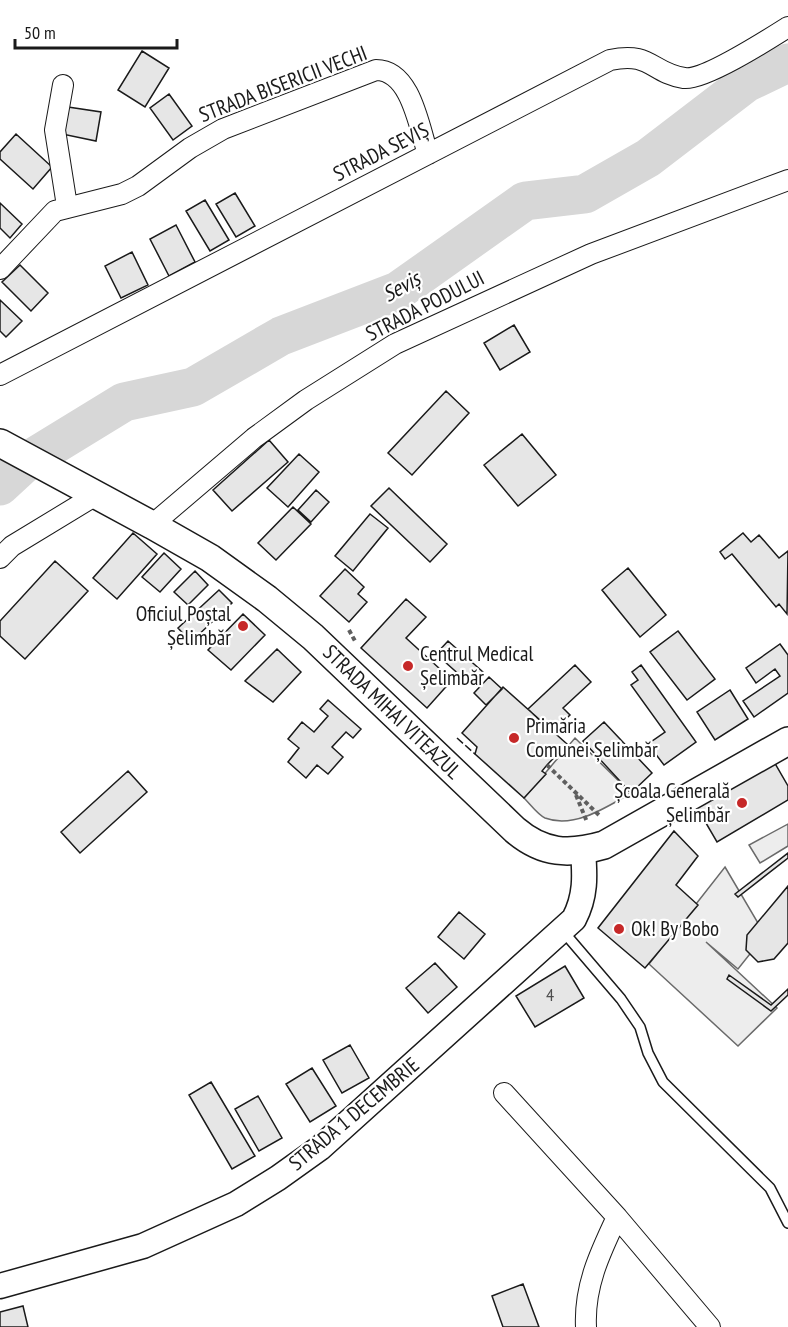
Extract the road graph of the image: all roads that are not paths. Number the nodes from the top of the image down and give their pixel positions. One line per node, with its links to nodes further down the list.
1 (788, 27): 3 (street, STRADA SEVIȘ)
2 (63, 85): 5 (street)
3 (428, 154): 5 (street, STRADA BISERICII VECHI); 7 (street, STRADA SEVIȘ)
4 (788, 180): 10 (street, STRADA PODULUI)
5 (67, 206): 6 (street, STRADA BISERICII VECHI)
6 (0, 268)
7 (0, 375)
8 (1, 444): 9 (main road, STRADA MIHAI VITEAZUL)
9 (96, 495): 10 (main road, STRADA MIHAI VITEAZUL); 11 (street)
10 (152, 525): 13 (main road, STRADA MIHAI VITEAZUL)
11 (0, 558)
12 (788, 741): 13 (main road, STRADA MIHAI VITEAZUL)
13 (583, 851): 14 (street, STRADA 1 DECEMBRIE)
14 (562, 930): 17 (lane); 18 (street, STRADA 1 DECEMBRIE)
15 (504, 1093): 16 (street)
16 (617, 1217): 19 (street); 20 (street)
17 (788, 1223)
18 (0, 1286)
19 (586, 1327)
20 (710, 1327)

